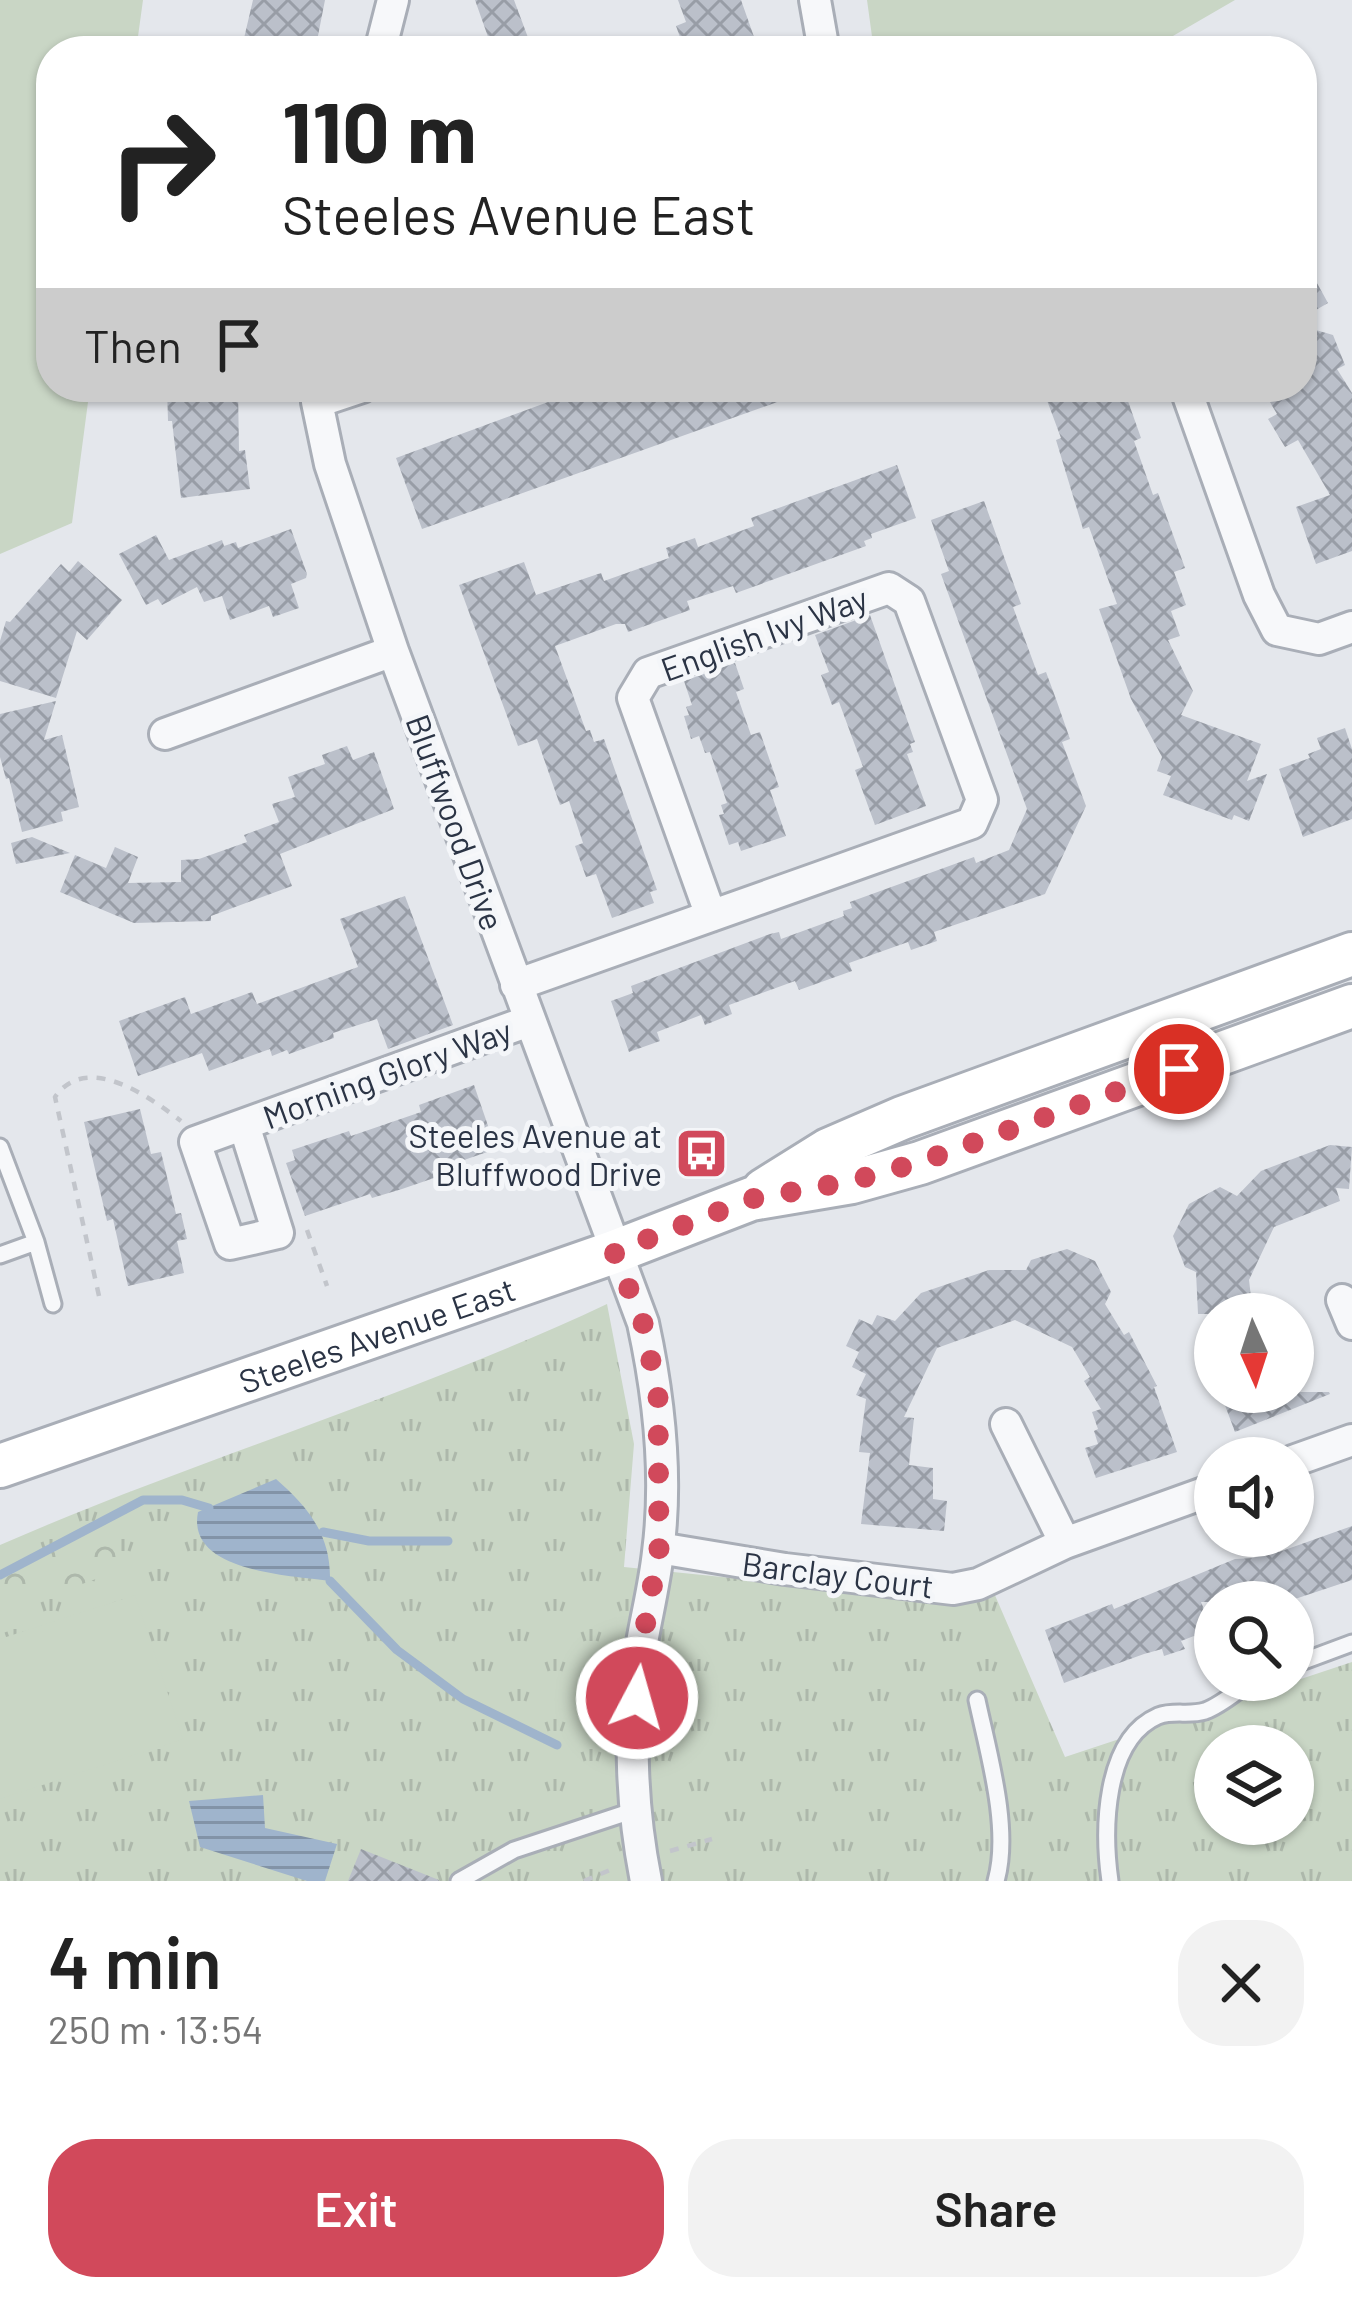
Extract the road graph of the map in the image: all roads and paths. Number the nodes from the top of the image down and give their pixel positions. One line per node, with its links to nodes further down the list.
1 (393, 0): 3 (street)
2 (815, 0): 4 (street)
3 (384, 36)
4 (821, 36)
5 (319, 402): 8 (street, Bluffwood Drive)
6 (1190, 402): 7 (street)
7 (1352, 627)
8 (393, 651): 9 (street); 12 (street, Bluffwood Drive)
9 (165, 734)
10 (711, 916): 10 (street, English Ivy Way); 12 (street, English Ivy Way)
11 (1352, 954): 18 (main road, Steeles Avenue East)
12 (516, 985): 14 (street, Bluffwood Drive)
13 (1352, 1006): 18 (main road, Steeles Avenue East)
14 (529, 1021): 16 (street, Morning Glory Way); 20 (street, Bluffwood Drive)
15 (185, 1124): 22 (path)
16 (244, 1125)
17 (0, 1147): 19 (lane)
18 (751, 1199): 20 (main road, Steeles Avenue East)
19 (36, 1241): 21 (lane); 23 (lane)
20 (614, 1252): 27 (main road, Steeles Avenue East); 30 (street, Bluffwood Drive)
21 (0, 1255)
22 (99, 1296)
23 (53, 1304)
24 (1006, 1424): 29 (street)
25 (1352, 1440): 26 (street)
26 (1314, 1454)
27 (0, 1466)
28 (1194, 1497): 29 (street, Barclay Court)
29 (1065, 1544): 30 (street, Barclay Court)
30 (659, 1549): 35 (street, Bluffwood Drive)
31 (1352, 1643): 32 (lane)
32 (1314, 1657)
33 (977, 1700): 39 (lane)
34 (1221, 1701): 40 (lane)
35 (635, 1810): 37 (street, Bluffwood Drive); 38 (lane)
36 (712, 1839): 37 (path)
37 (652, 1867)
38 (460, 1881)
39 (995, 1881)
40 (1109, 1881)

